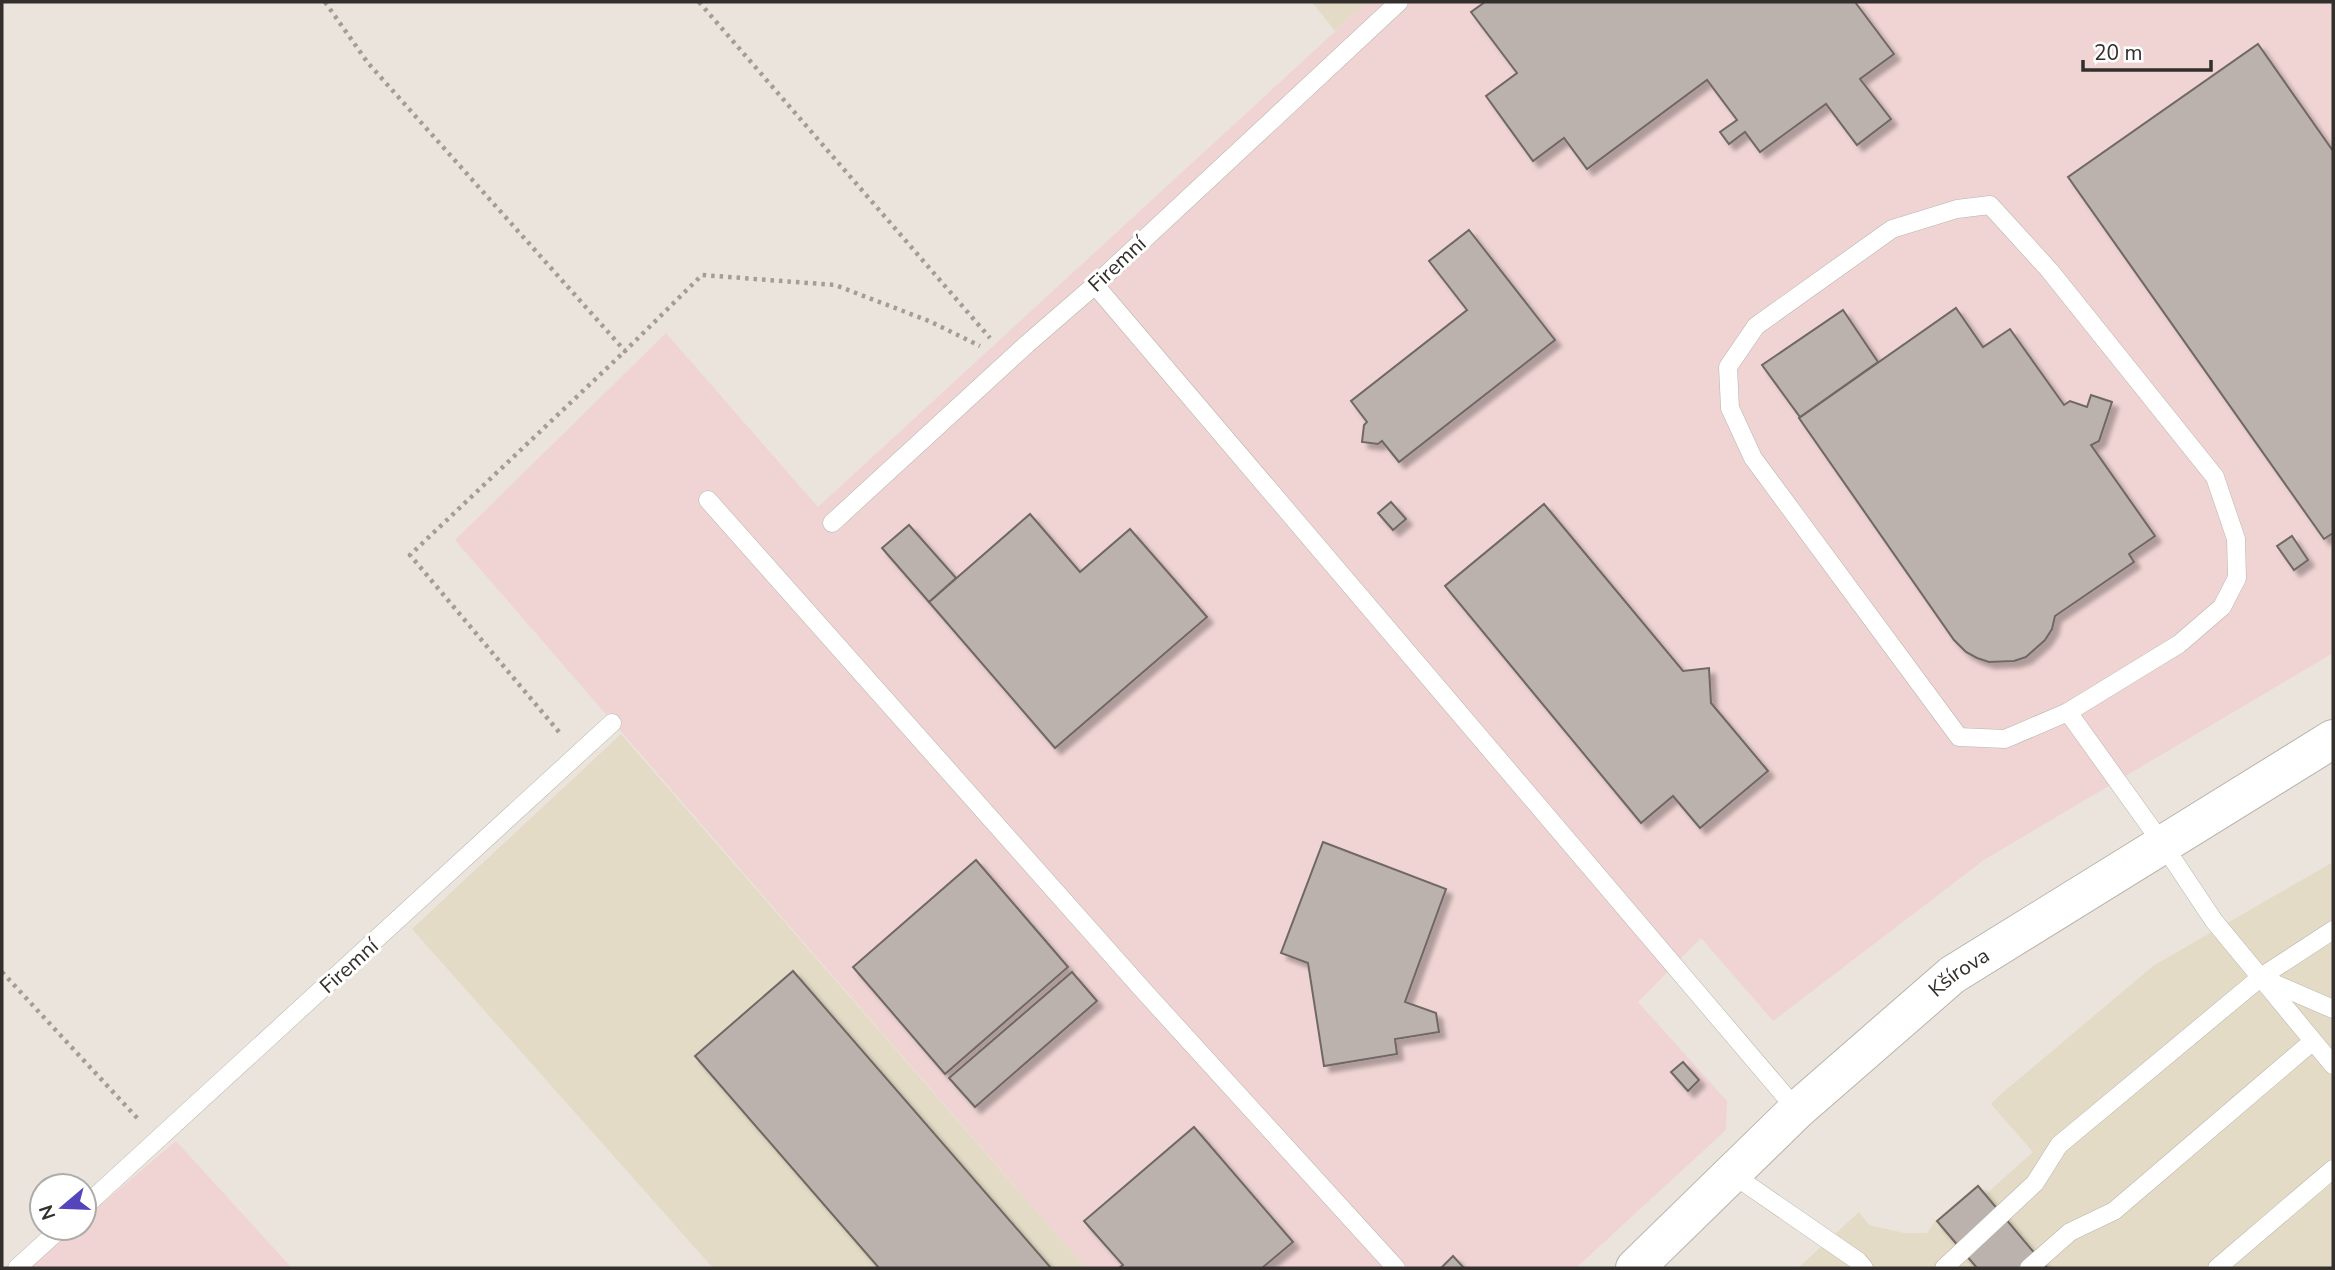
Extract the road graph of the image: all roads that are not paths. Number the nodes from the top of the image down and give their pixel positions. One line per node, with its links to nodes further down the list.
1 (1399, 2): 2 (lane, Firemní)
2 (1095, 285): 4 (lane, Firemní); 14 (lane)
3 (708, 499): 20 (lane)
4 (832, 523)
5 (2068, 712): 5 (lane); 8 (lane)
6 (612, 723): 17 (lane, Firemní)
7 (2333, 740): 8 (street, Kšírova)
8 (2164, 846): 10 (lane); 14 (street, Kšírova)
9 (2333, 930): 10 (lane)
10 (2261, 977): 11 (lane); 12 (lane); 23 (lane)
11 (2333, 1009)
12 (2313, 1041): 13 (lane); 24 (lane)
13 (2333, 1065)
14 (1797, 1110): 16 (street, Kšírova)
15 (2333, 1169): 25 (lane)
16 (1732, 1174): 21 (street, Kšírova); 22 (lane)
17 (98, 1195)
18 (46, 1242): 19 (lane)
19 (17, 1268)
20 (1396, 1268)
21 (1635, 1268)
22 (1864, 1268)
23 (1944, 1268)
24 (2029, 1268)
25 (2217, 1268)

